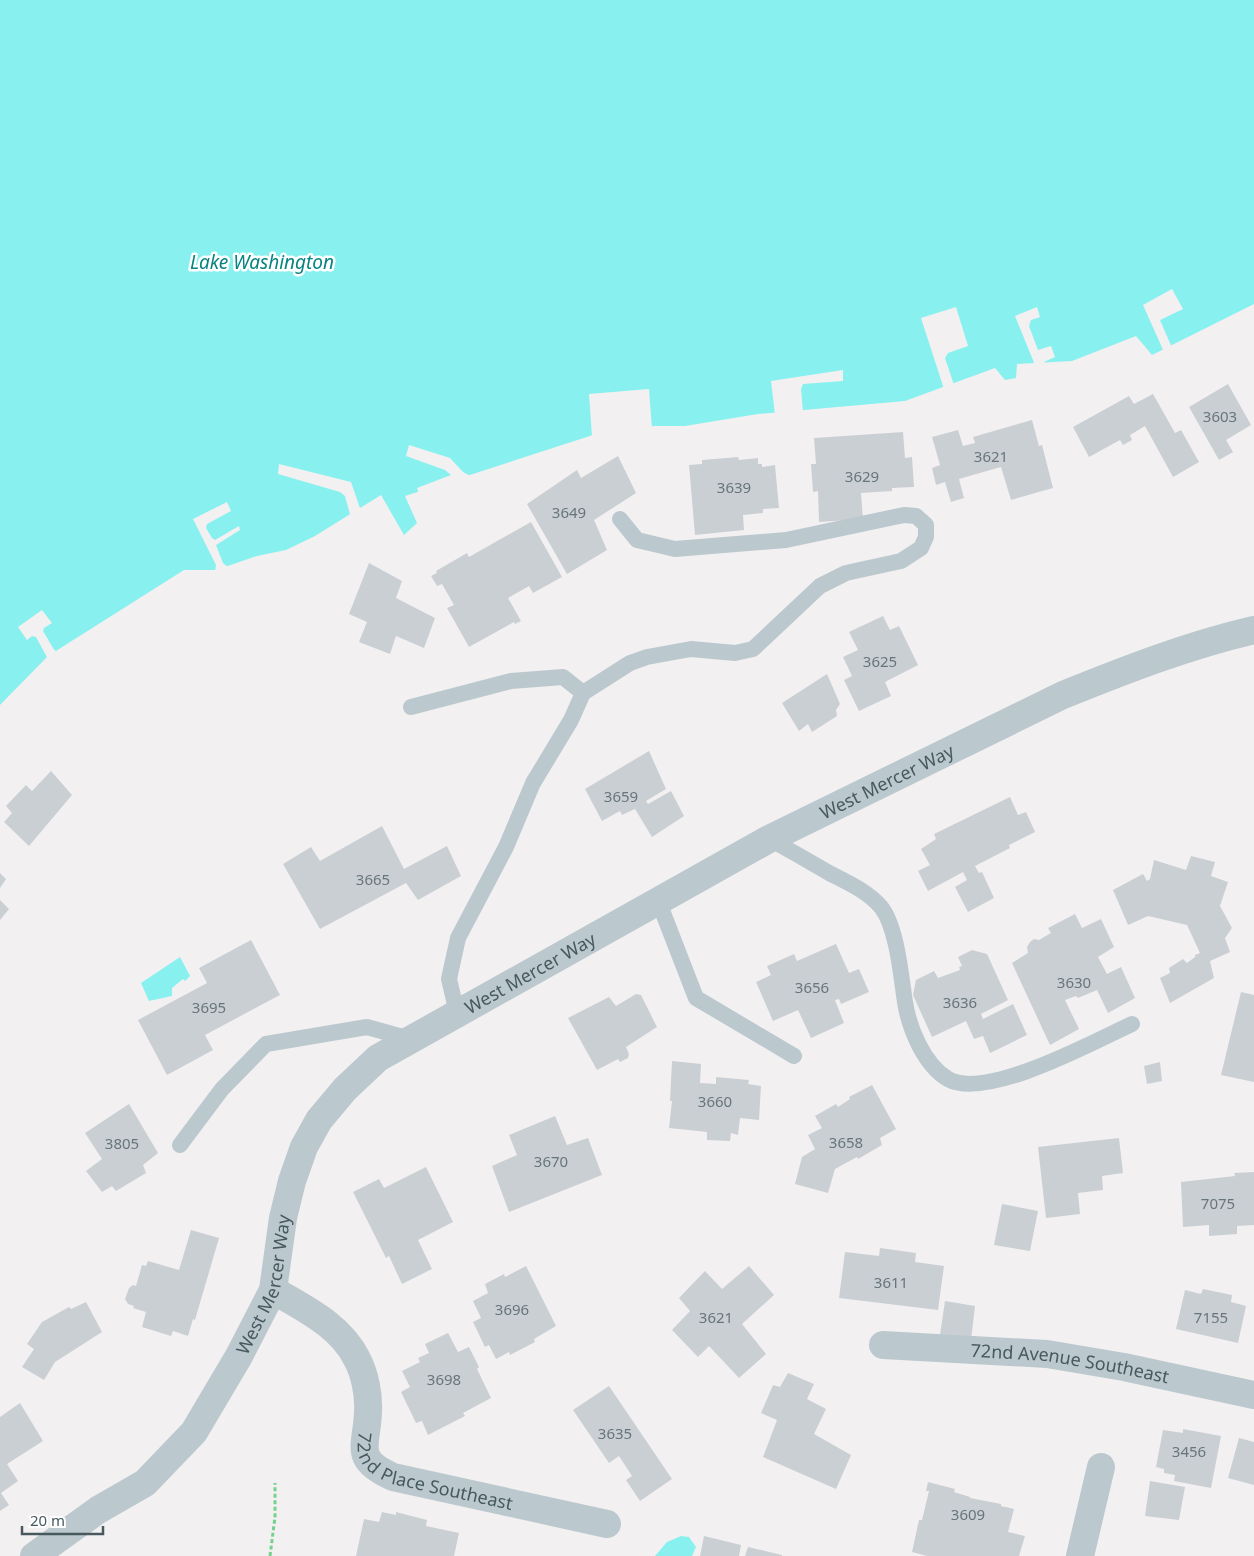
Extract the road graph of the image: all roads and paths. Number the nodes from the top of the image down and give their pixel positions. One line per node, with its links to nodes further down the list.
1 (620, 519): 3 (lane)
2 (1254, 630): 5 (street, West Mercer Way)
3 (583, 693): 4 (lane); 7 (lane)
4 (411, 707)
5 (769, 838): 6 (street, West Mercer Way); 8 (lane)
6 (658, 900): 7 (street, West Mercer Way); 10 (lane)
7 (457, 1012): 9 (street, West Mercer Way)
8 (1132, 1024)
9 (410, 1040): 11 (lane); 12 (street, West Mercer Way)
10 (794, 1056)
11 (180, 1145)
12 (273, 1290): 17 (street, 72nd Place Southeast); 18 (street, West Mercer Way)
13 (882, 1345): 14 (street, 72nd Avenue Southeast)
14 (1254, 1395)
15 (1101, 1467): 20 (street)
16 (275, 1482): 19 (path)
17 (607, 1524)
18 (34, 1556)
19 (270, 1556)
20 (1080, 1556)

